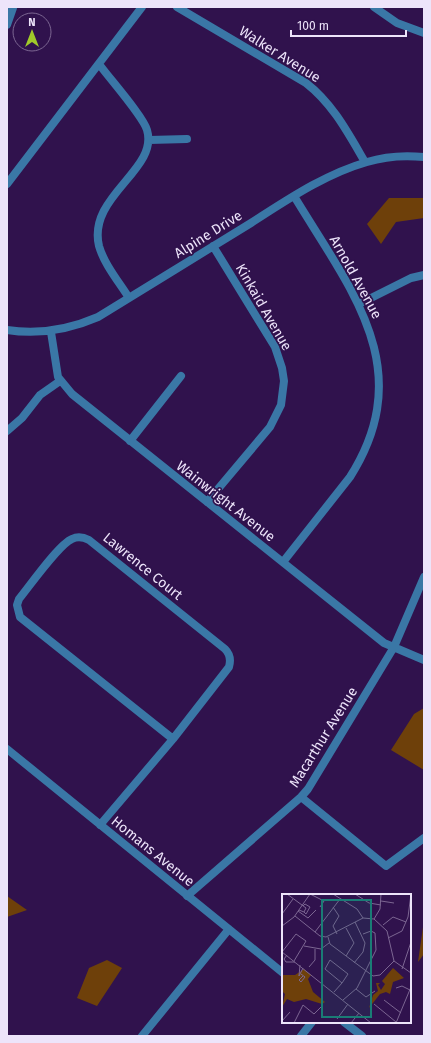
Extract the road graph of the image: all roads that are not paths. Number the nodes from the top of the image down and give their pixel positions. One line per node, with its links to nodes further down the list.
1 (11, 7): 5 (street)
2 (142, 7): 7 (street)
3 (177, 7): 11 (street, Walker Avenue)
4 (374, 7): 6 (street)
5 (7, 25)
6 (424, 34)
7 (99, 64): 9 (street); 12 (street)
8 (187, 139): 9 (street)
9 (149, 140): 16 (street)
10 (424, 157): 11 (street, Alpine Drive)
11 (365, 162): 13 (street, Alpine Drive)
12 (7, 184)
13 (294, 196): 14 (street, Alpine Drive); 17 (street, Arnold Avenue)
14 (213, 246): 16 (street, Alpine Drive); 24 (street, Kinkaid Avenue)
15 (424, 274): 17 (street)
16 (129, 298): 19 (street, Alpine Drive)
17 (359, 304): 25 (street, Arnold Avenue)
18 (7, 330): 19 (street, Alpine Drive)
19 (51, 332): 21 (street, Wainwright Avenue)
20 (181, 376): 23 (street)
21 (60, 381): 22 (street); 23 (street, Wainwright Avenue)
22 (7, 431)
23 (130, 441): 24 (street, Wainwright Avenue)
24 (207, 502): 25 (street, Wainwright Avenue)
25 (283, 562): 27 (street, Wainwright Avenue)
26 (424, 577): 27 (street, Macarthur Avenue)
27 (394, 647): 28 (street, Wainwright Avenue); 31 (street, Macarthur Avenue)
28 (424, 660)
29 (172, 739): 29 (street, Lawrence Court); 32 (street, Lawrence Court)
30 (7, 750): 32 (street, Homans Avenue)
31 (301, 798): 33 (street); 34 (street, Macarthur Avenue)
32 (100, 825): 34 (street, Homans Avenue)
33 (424, 838)
34 (187, 896): 35 (street, Homans Avenue)
35 (229, 929): 36 (street, Homans Avenue); 39 (street)
36 (282, 972)
37 (311, 1023): 40 (street)
38 (345, 1023): 41 (street)
39 (142, 1036)
40 (301, 1036)
41 (362, 1036)

